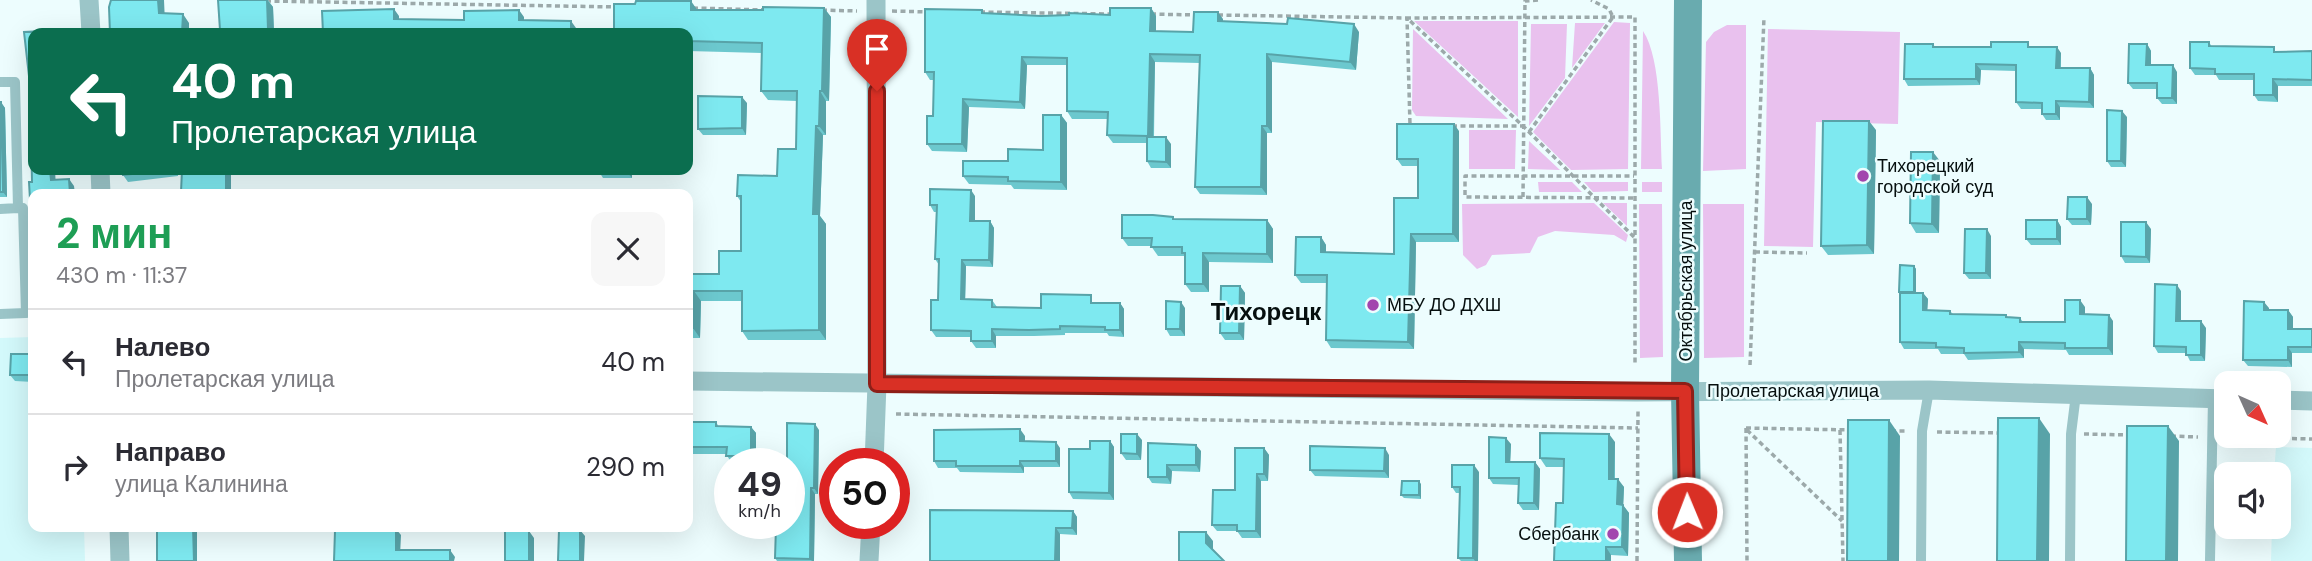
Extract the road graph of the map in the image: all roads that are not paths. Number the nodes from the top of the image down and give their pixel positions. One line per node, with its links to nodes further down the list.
1 (89, 0): 4 (street)
2 (1688, 0): 12 (main road, Октябрьская улица)
3 (876, 6): 10 (street)
4 (91, 28)
5 (0, 82): 6 (lane)
6 (19, 208): 7 (lane); 8 (lane)
7 (0, 209)
8 (0, 314)
9 (693, 382): 10 (street, Пролетарская улица)
10 (877, 384): 12 (street, Пролетарская улица); 18 (street)
11 (1929, 390): 12 (street, Пролетарская улица); 13 (street, Пролетарская улица); 24 (lane)
12 (1685, 391): 23 (main road, Октябрьская улица)
13 (2076, 394): 14 (street, Пролетарская улица); 25 (lane)
14 (2214, 399)
15 (2291, 400): 16 (street)
16 (2312, 401)
17 (2214, 424): 26 (lane)
18 (875, 448)
19 (119, 532): 21 (street)
20 (870, 539): 22 (street)
21 (120, 561)
22 (869, 561)
23 (1688, 561)
24 (1921, 561)
25 (2070, 561)
26 (2210, 561)

